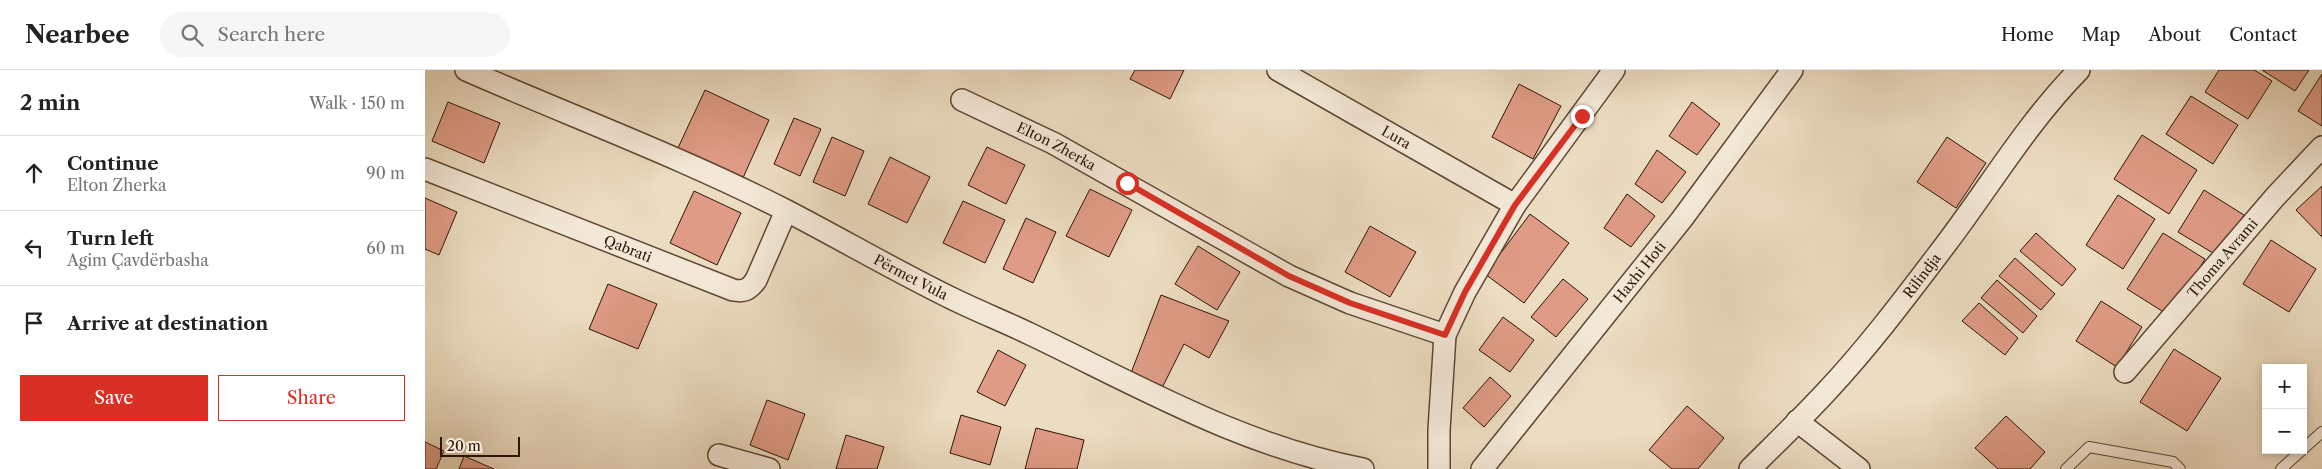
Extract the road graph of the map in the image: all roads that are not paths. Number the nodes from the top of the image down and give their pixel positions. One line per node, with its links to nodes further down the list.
1 (466, 70): 10 (street, Përmet Vula)
2 (1277, 70): 9 (street, Lura)
3 (1614, 70): 9 (street)
4 (1792, 70): 22 (street, Haxhi Hoti)
5 (2079, 70): 13 (street, Rilindja)
6 (962, 100): 11 (street, Elton Zherka)
7 (2322, 148): 12 (street, Thoma Avrami)
8 (425, 169): 10 (street, Qabrati)
9 (1515, 205): 11 (street)
10 (786, 211): 20 (street, Përmet Vula)
11 (1445, 335): 21 (street)
12 (2125, 372)
13 (1797, 421): 23 (street, Rilindja); 24 (street)
14 (2322, 432): 15 (lane)
15 (2307, 446)
16 (719, 454): 19 (street)
17 (2298, 454): 26 (lane)
18 (2173, 467): 25 (lane)
19 (769, 469)
20 (1363, 469)
21 (1439, 469)
22 (1482, 469)
23 (1750, 469)
24 (1859, 469)
25 (2066, 469)
26 (2281, 469)

